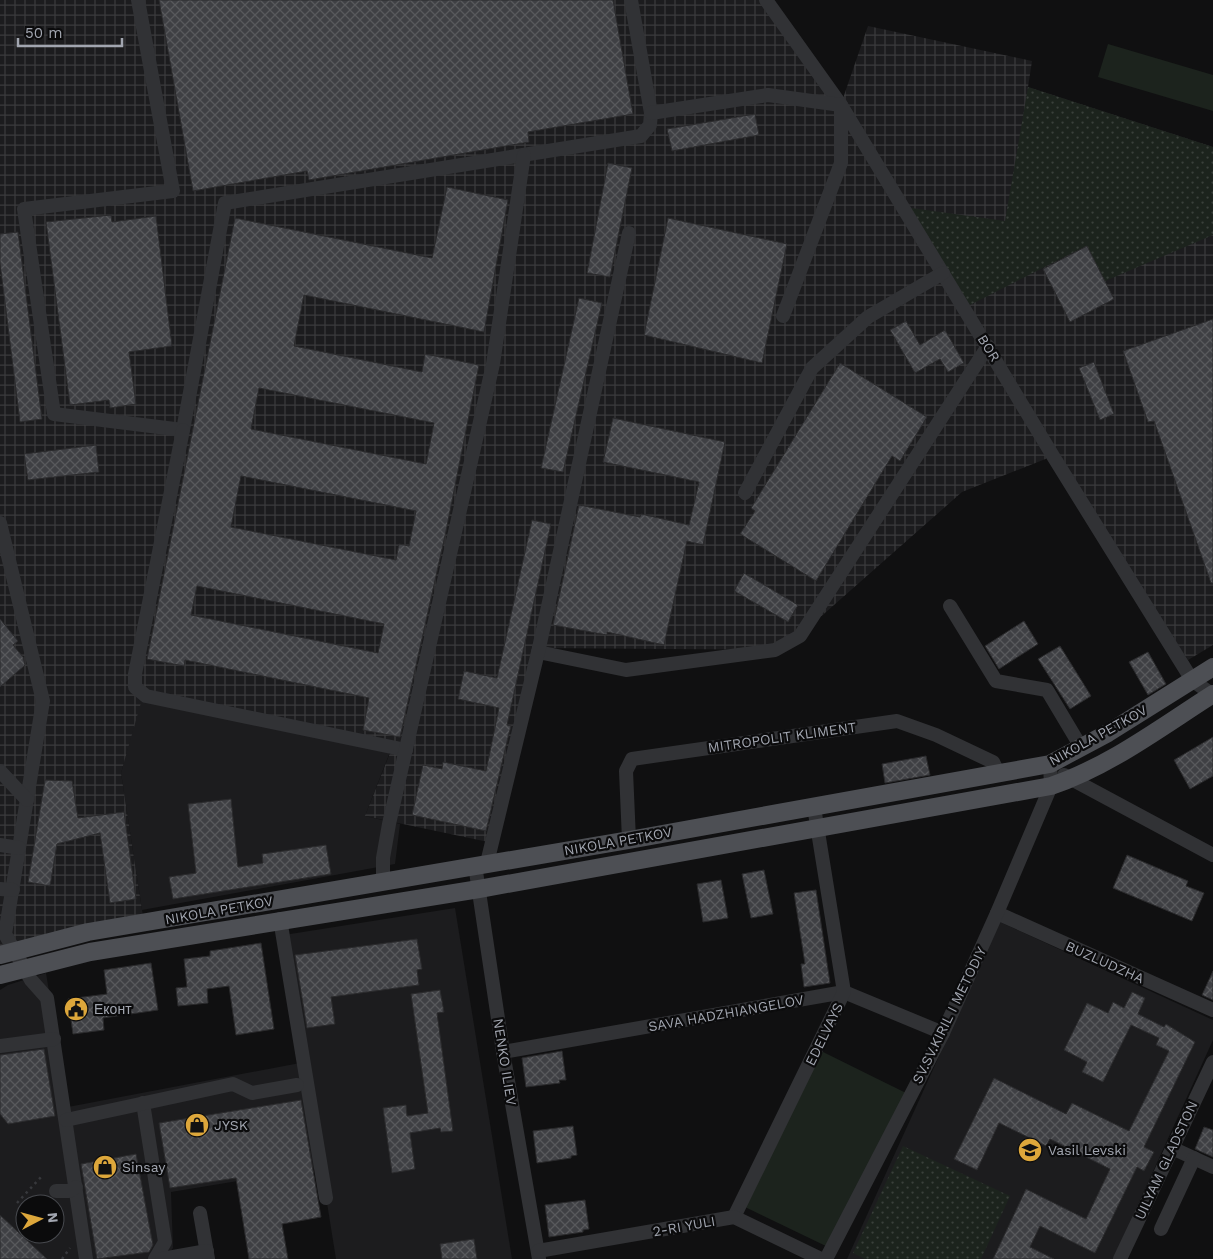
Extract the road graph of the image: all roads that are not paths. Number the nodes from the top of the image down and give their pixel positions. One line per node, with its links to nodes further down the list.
1 (138, 0): 11 (street)
2 (631, 0): 5 (street)
3 (766, 0): 4 (street, BOR)
4 (841, 105): 5 (street); 8 (street, BOR); 9 (street)
5 (651, 113): 6 (street)
6 (524, 155): 11 (street); 20 (street)
7 (629, 233): 15 (street)
8 (943, 273): 10 (street, BOR); 12 (street)
9 (783, 316)
10 (988, 346): 15 (street); 17 (street, BOR)
11 (183, 430): 20 (street)
12 (745, 493)
13 (0, 522): 26 (street)
14 (950, 606): 19 (street)
15 (538, 652): 33 (street)
16 (1213, 667): 17 (main road, NIKOLA PETKOV)
17 (1192, 680): 18 (street, BOR); 19 (main road, NIKOLA PETKOV)
18 (1213, 695): 24 (main road, NIKOLA PETKOV)
19 (1081, 747): 21 (main road, NIKOLA PETKOV)
20 (406, 750): 34 (street)
21 (1050, 764): 23 (main road, NIKOLA PETKOV); 24 (street); 25 (street, SV.SV.KIRIL I METODIY)
22 (0, 771): 26 (street)
23 (999, 774): 27 (main road, NIKOLA PETKOV); 29 (street, MITROPOLIT KLIMENT)
24 (1069, 780): 25 (main road, NIKOLA PETKOV); 32 (street)
25 (1051, 786): 28 (main road, NIKOLA PETKOV); 37 (street, SV.SV.KIRIL I METODIY)
26 (27, 800): 31 (street)
27 (814, 807): 28 (street, EDELVAYS); 29 (main road, NIKOLA PETKOV)
28 (817, 829): 36 (main road, NIKOLA PETKOV); 42 (street, EDELVAYS)
29 (629, 840): 33 (main road, NIKOLA PETKOV)
30 (0, 846): 31 (street)
31 (19, 848): 35 (street)
32 (1213, 855)
33 (481, 864): 34 (main road, NIKOLA PETKOV); 36 (street, NENKO ILIEV)
34 (383, 881): 39 (main road, NIKOLA PETKOV)
35 (6, 889): 39 (street)
36 (479, 889): 38 (main road, NIKOLA PETKOV); 47 (street, NENKO ILIEV)
37 (997, 914): 43 (street, BUZLUDZHA); 44 (street, SV.SV.KIRIL I METODIY)
38 (280, 920): 40 (main road, NIKOLA PETKOV); 57 (street)
39 (7, 952): 40 (street)
40 (23, 967): 41 (main road, NIKOLA PETKOV); 45 (street)
41 (0, 975)
42 (844, 992): 44 (street); 47 (street, SAVA HADZHIANGELOV); 59 (street, EDELVAYS)
43 (1213, 1010)
44 (942, 1033): 67 (street, SV.SV.KIRIL I METODIY)
45 (54, 1039): 46 (street); 51 (street)
46 (0, 1046)
47 (503, 1052): 62 (street, NENKO ILIEV)
48 (1213, 1062): 52 (street, UILYAM GLADSTON)
49 (296, 1086): 50 (street)
50 (144, 1104): 51 (street); 64 (street)
51 (66, 1120): 55 (street)
52 (1172, 1148): 53 (street); 68 (street, UILYAM GLADSTON)
53 (1194, 1158): 54 (street); 60 (street)
54 (1213, 1167)
55 (76, 1187): 56 (street); 63 (street)
56 (56, 1191)
57 (326, 1198)
58 (200, 1213): 61 (street)
59 (734, 1217): 62 (street, 2-RI YULI); 66 (street, 2-RI YULI)
60 (1161, 1229)
61 (207, 1255): 65 (street)
62 (539, 1255)
63 (86, 1259)
64 (155, 1259)
65 (162, 1259)
66 (821, 1259)
67 (826, 1259)
68 (1120, 1259)

